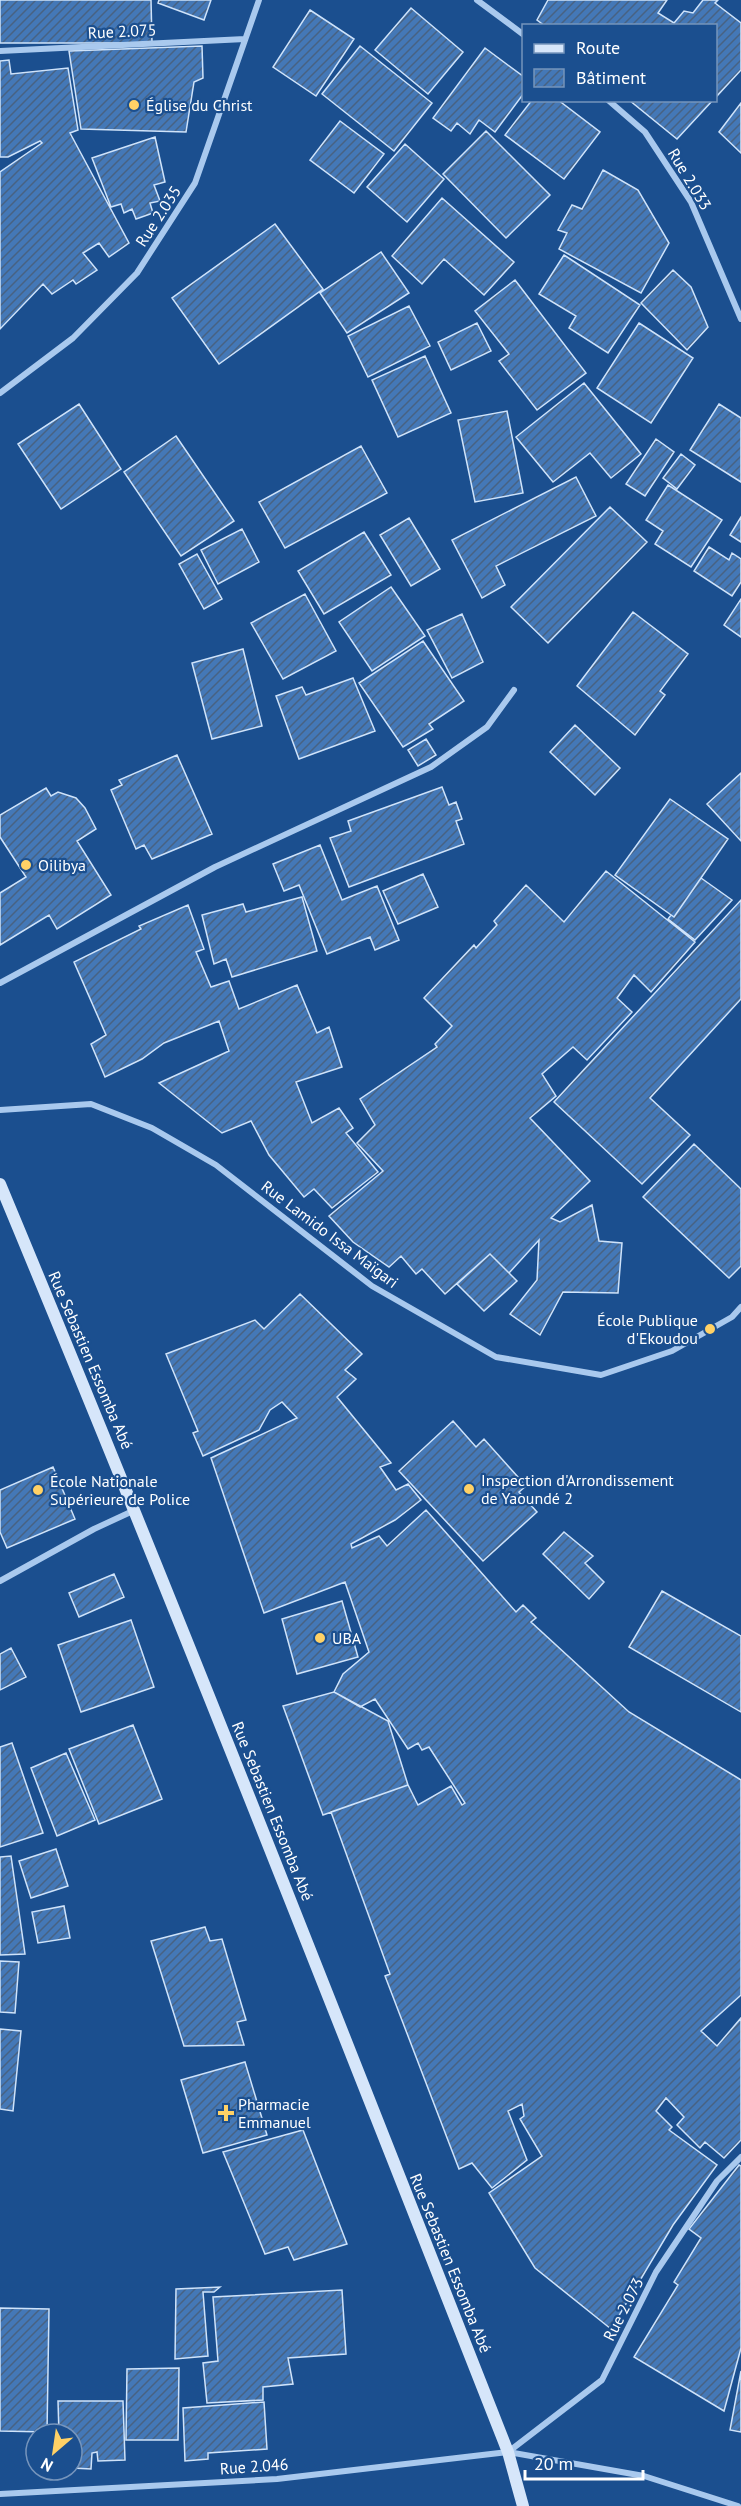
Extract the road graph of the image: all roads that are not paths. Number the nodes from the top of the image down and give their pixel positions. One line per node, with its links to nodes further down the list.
1 (259, 0): 4 (street, Rue 2.035)
2 (477, 0): 3 (street)
3 (522, 34)
4 (245, 39): 5 (street, Rue 2.075); 8 (street, Rue 2.035)
5 (0, 51)
6 (610, 102): 7 (street, Rue 2.033)
7 (741, 319)
8 (0, 393)
9 (514, 690): 10 (street)
10 (0, 983)
11 (0, 1110): 13 (street, Rue Lamido Issa Maïgari)
12 (0, 1184): 14 (main road, Rue Sebastien Essomba Abé)
13 (741, 1307)
14 (136, 1510): 15 (street); 17 (main road, Rue Sebastien Essomba Abé)
15 (0, 1581)
16 (741, 2157): 17 (street, Rue 2.073)
17 (508, 2452): 18 (street, Rue 2.046); 19 (main road, Rue Sebastien Essomba Abé); 20 (street)
18 (0, 2494)
19 (523, 2506)
20 (738, 2506)

